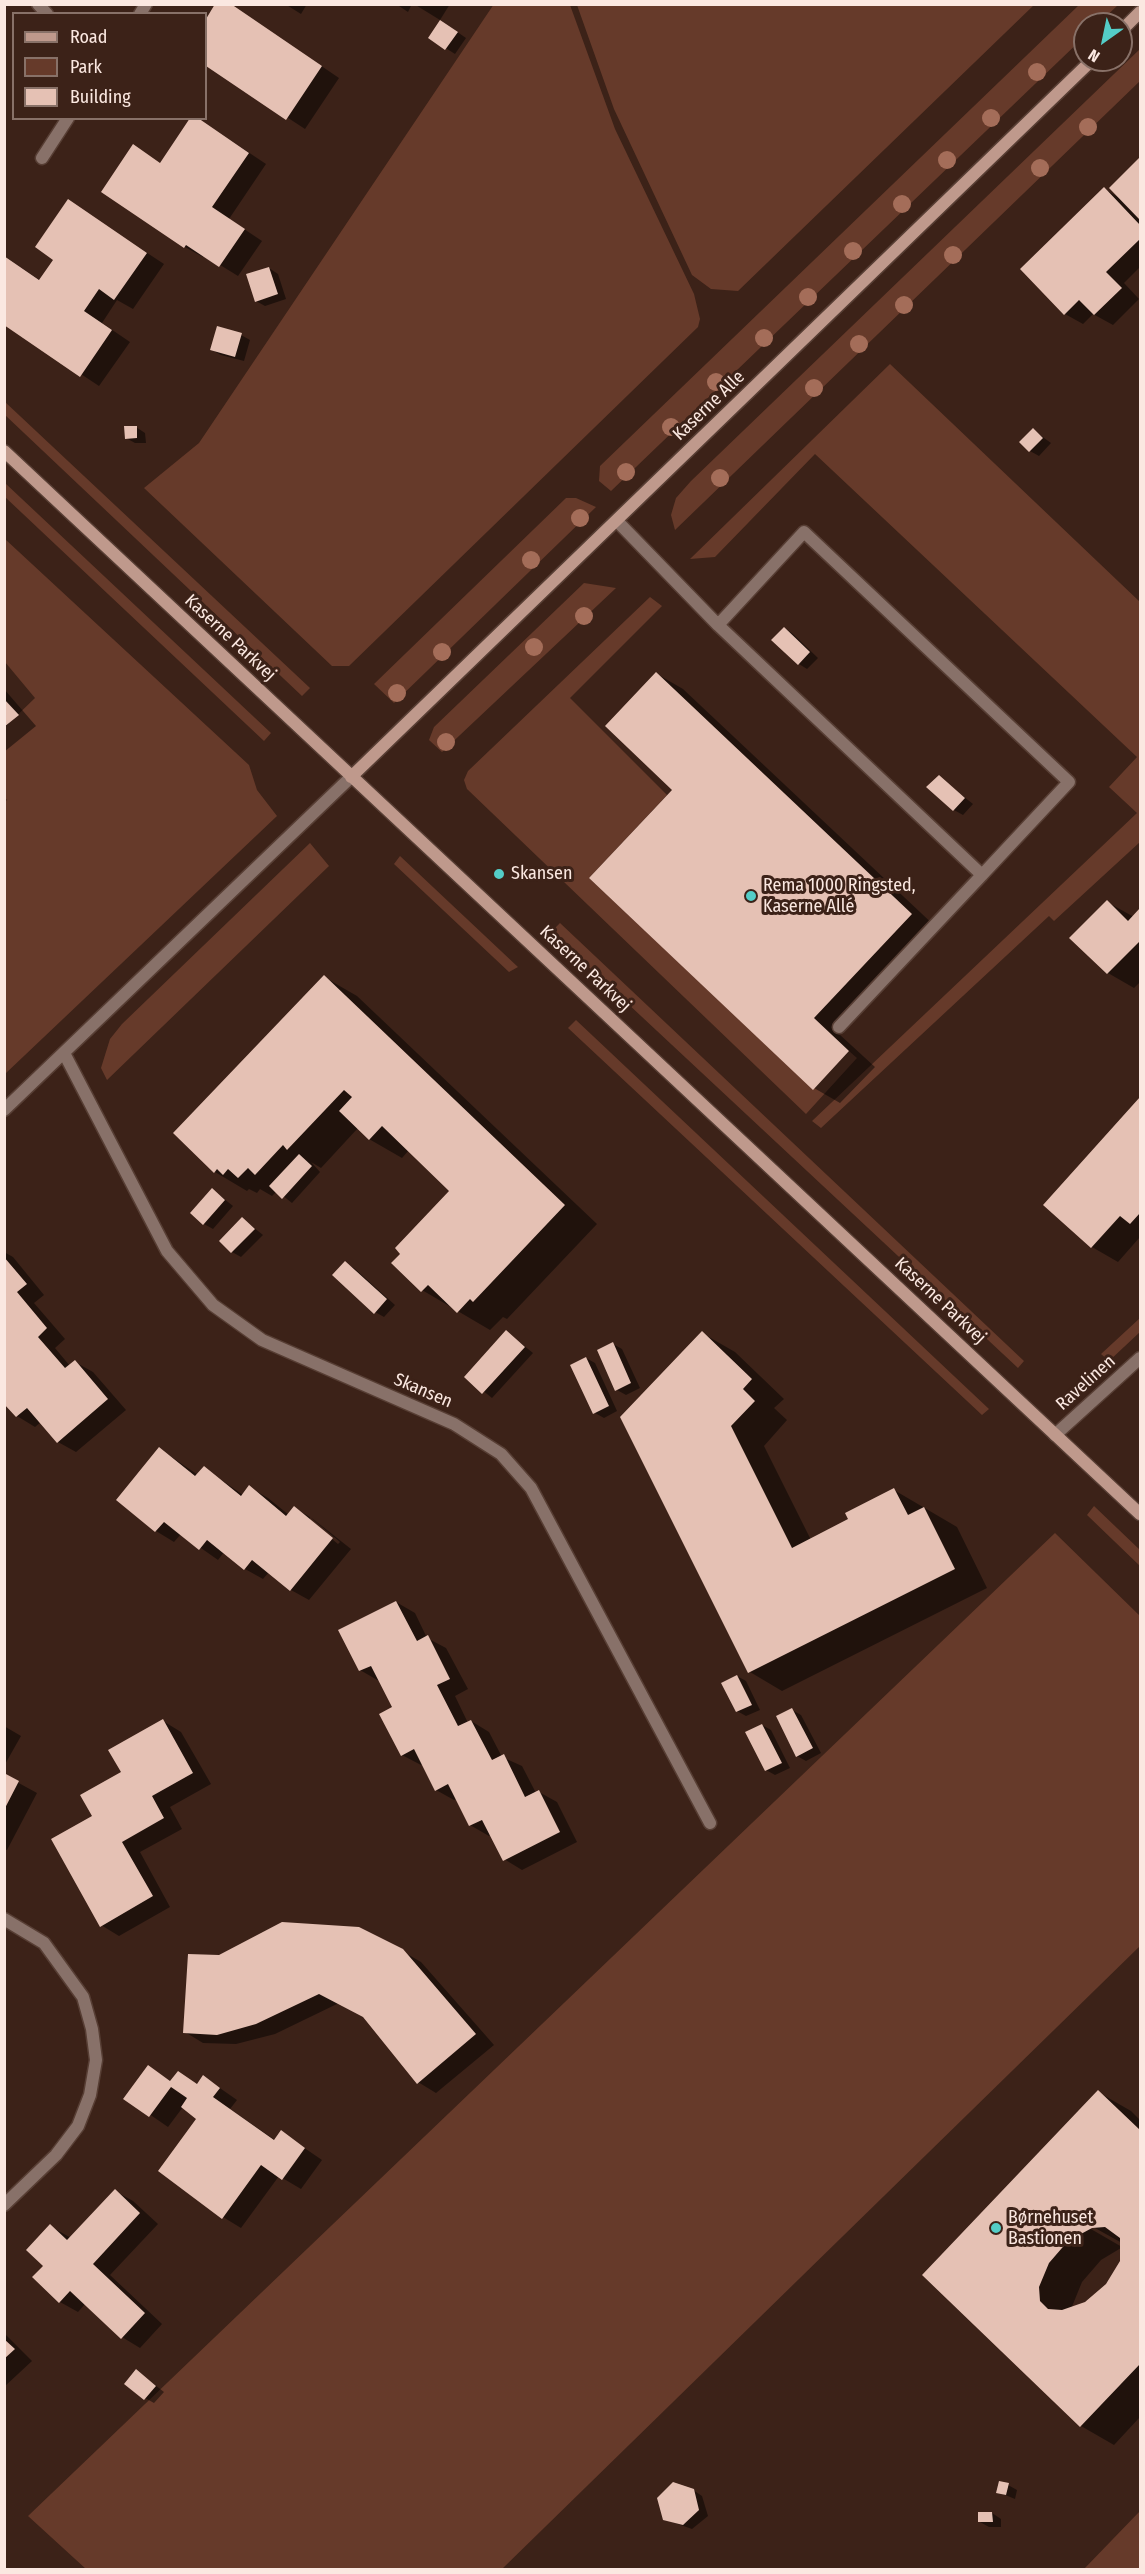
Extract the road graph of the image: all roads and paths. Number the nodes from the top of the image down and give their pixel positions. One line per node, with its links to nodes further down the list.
1 (1080, 72): 5 (street, Kaserne Alle)
2 (67, 120): 3 (street)
3 (42, 158)
4 (4, 451): 7 (street, Kaserne Parkvej)
5 (617, 521): 6 (street); 7 (street, Kaserne Alle)
6 (718, 625): 8 (street); 8 (street)
7 (351, 777): 10 (street); 13 (street, Kaserne Parkvej)
8 (982, 876): 9 (street)
9 (839, 1027)
10 (64, 1053): 11 (street); 15 (street, Skansen)
11 (4, 1110)
12 (1140, 1358): 13 (street, Ravelinen)
13 (1055, 1435): 14 (street, Kaserne Parkvej)
14 (1140, 1514)
15 (710, 1823)
16 (4, 1919): 17 (street)
17 (4, 2205)

